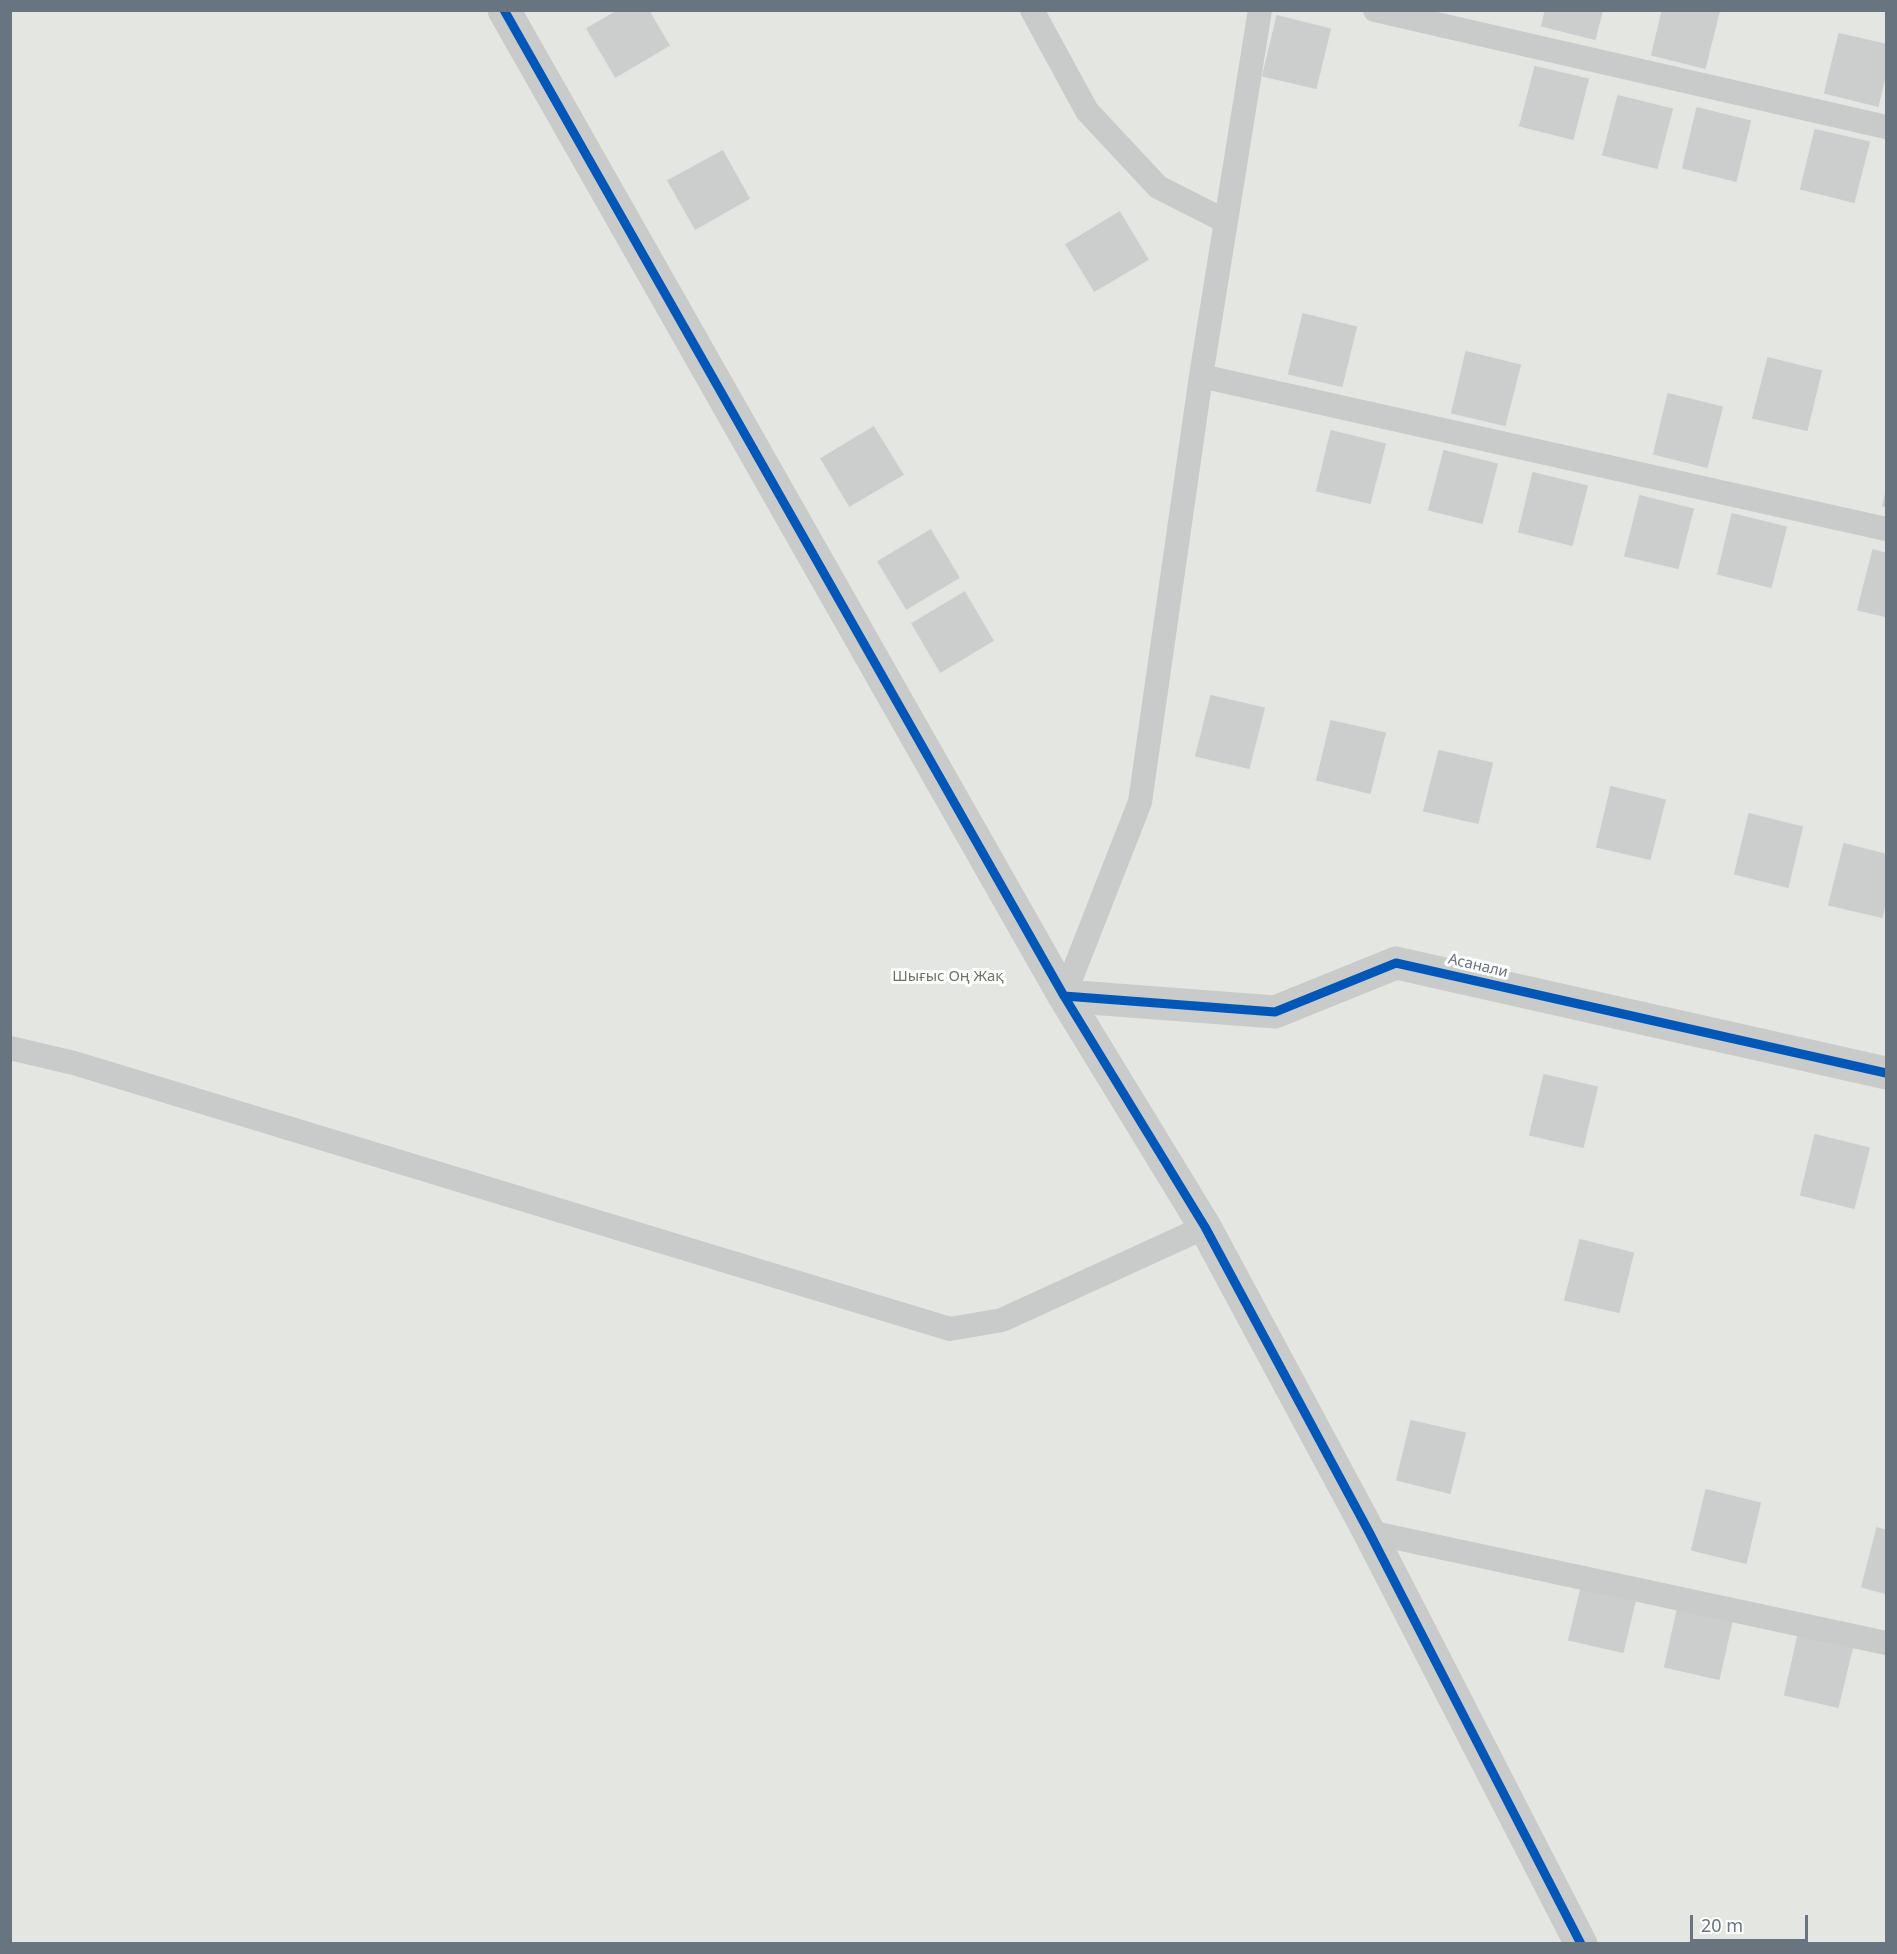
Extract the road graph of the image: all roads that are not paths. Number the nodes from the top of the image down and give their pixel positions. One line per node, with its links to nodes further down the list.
1 (504, 10): 9 (street)
2 (1032, 10): 6 (lane)
3 (1260, 10): 6 (lane)
4 (1375, 10): 5 (lane)
5 (1887, 127)
6 (1225, 221): 7 (lane)
7 (1201, 376): 8 (lane); 9 (lane)
8 (1887, 529)
9 (1064, 996): 11 (street, Асанали); 12 (street)
10 (10, 1048): 12 (lane)
11 (1887, 1073)
12 (1205, 1227): 13 (street)
13 (1369, 1532): 14 (lane); 15 (street)
14 (1887, 1643)
15 (1581, 1944)

